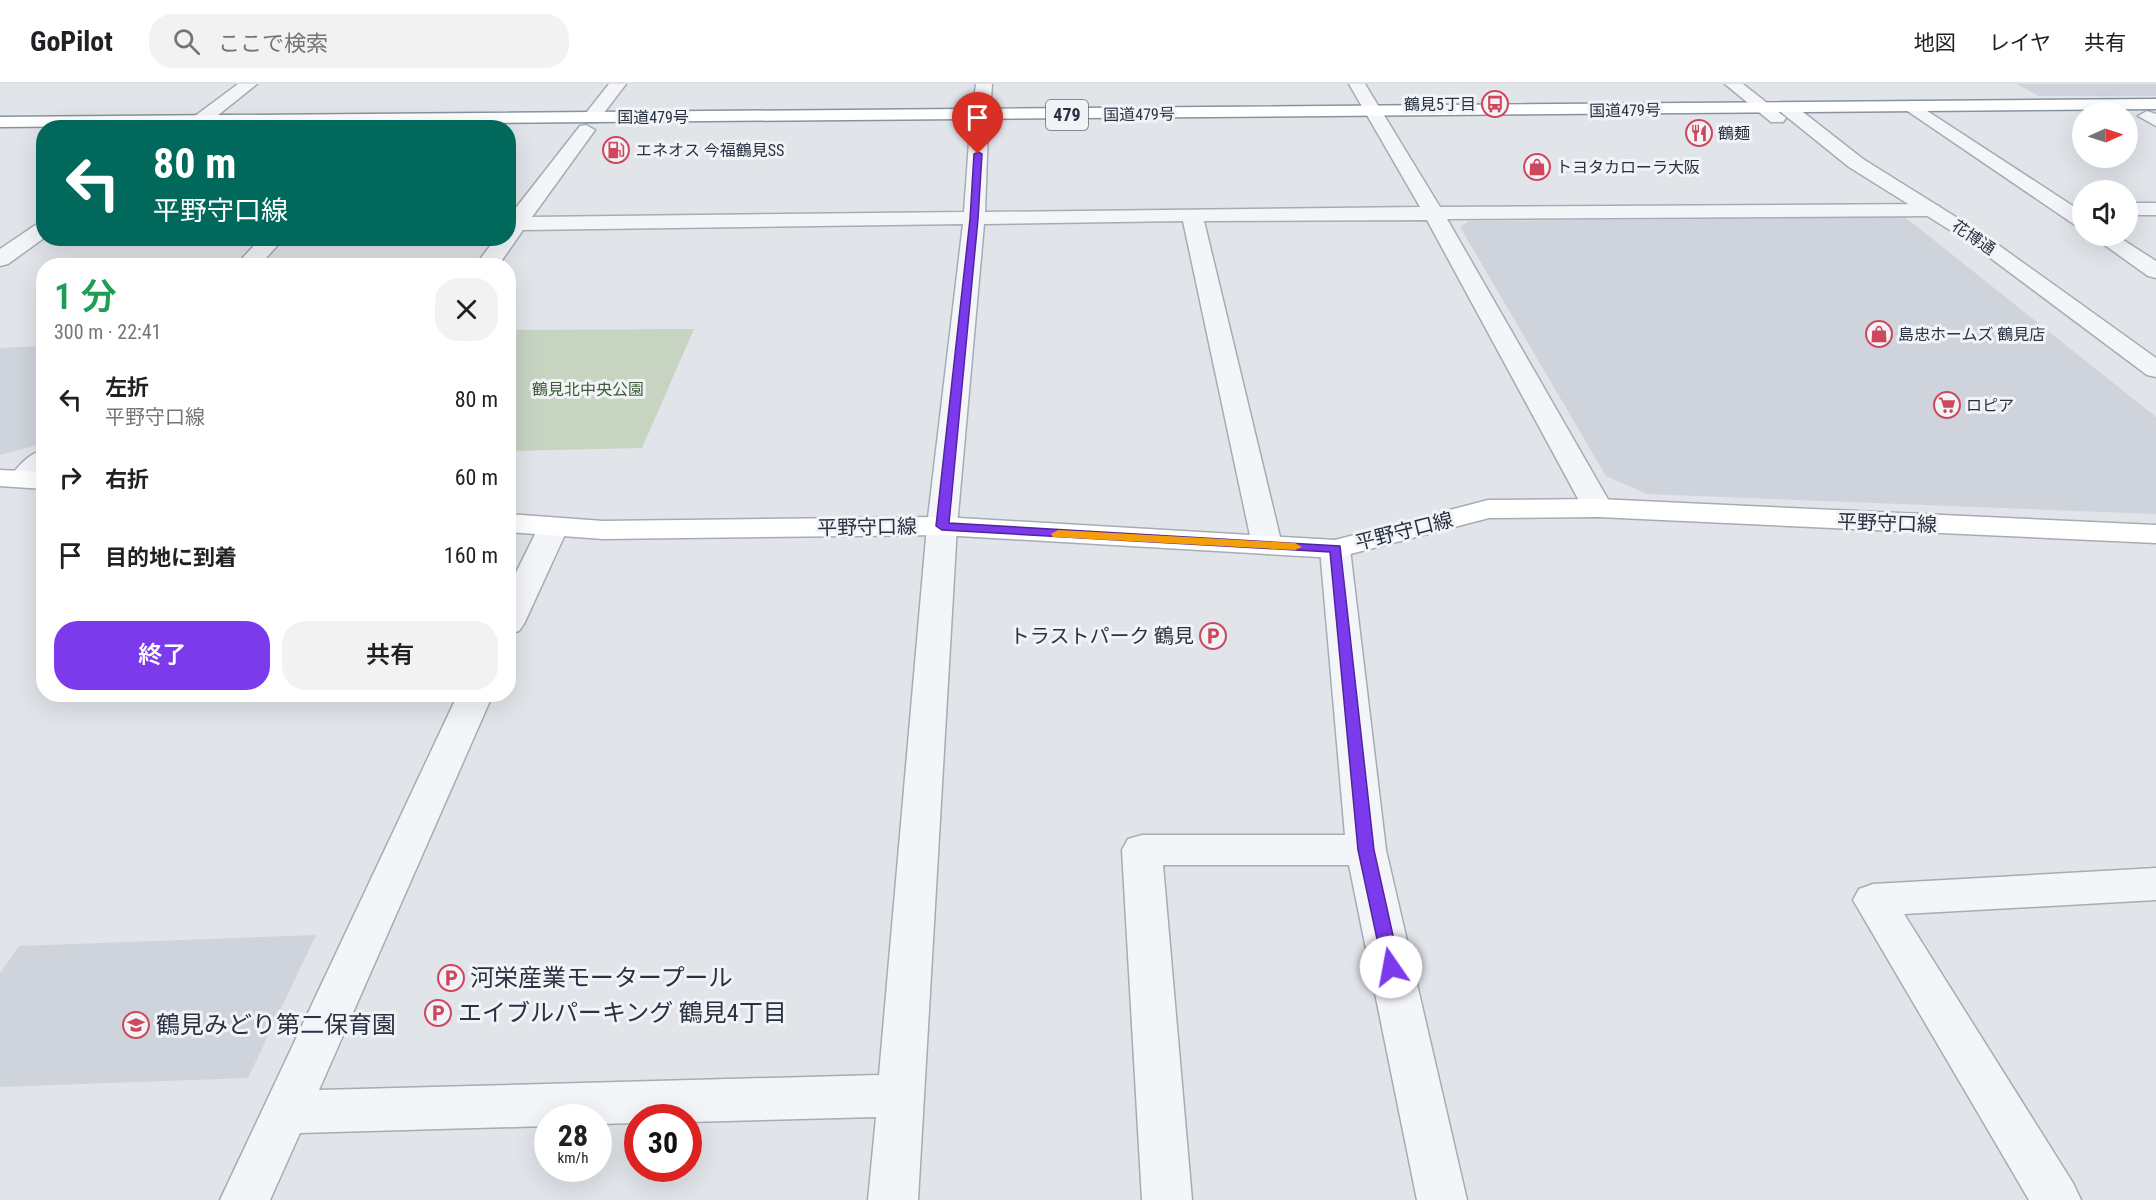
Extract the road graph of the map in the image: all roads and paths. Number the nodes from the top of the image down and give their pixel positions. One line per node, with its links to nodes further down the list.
1 (249, 84): 14 (street)
2 (618, 84): 19 (street)
3 (984, 84): 17 (street)
4 (1357, 84): 13 (street)
5 (1733, 84): 9 (street, 花博通)
6 (1912, 106): 7 (main road, 国道479号 / 479); 9 (main road, 国道479号 / 479); 12 (street)
7 (2072, 109)
8 (2138, 111): 10 (main road, 国道479号 / 479)
9 (1782, 114): 12 (main road, 国道479号 / 479); 13 (main road, 国道479号 / 479); 26 (street, 花博通)
10 (2154, 114)
11 (2072, 116): 12 (main road, 国道479号 / 479)
12 (1929, 117): 23 (street)
13 (1377, 118): 17 (main road, 国道479号 / 479); 27 (street)
14 (201, 120)
15 (0, 122): 16 (main road, 国道479号 / 479)
16 (36, 122)
17 (980, 122): 19 (main road, 国道479号 / 479); 29 (street)
18 (516, 123): 19 (main road, 国道479号 / 479)
19 (588, 124): 20 (main road, 国道479号 / 479); 30 (street)
20 (516, 129)
21 (36, 132): 22 (main road)
22 (0, 133)
23 (2072, 208)
24 (2156, 208): 25 (street)
25 (2138, 209)
26 (1932, 210): 27 (street); 40 (street, 花博通)
27 (1434, 214): 28 (street); 43 (street)
28 (1192, 215): 29 (street); 48 (street)
29 (974, 219): 33 (street); 45 (street)
30 (516, 223)
31 (11, 228): 32 (street)
32 (36, 228)
33 (516, 231)
34 (36, 234): 38 (street)
35 (266, 246): 37 (street)
36 (2118, 246): 39 (street)
37 (254, 258)
38 (0, 259)
39 (2156, 271)
40 (2156, 370)
41 (36, 466): 42 (street)
42 (22, 479)
43 (1598, 508): 47 (main road, 平野守口線); 49 (main road, 平野守口線)
44 (516, 524): 46 (main road, 平野守口線)
45 (942, 526): 46 (main road, 平野守口線); 48 (main road, 平野守口線); 54 (street)
46 (553, 528): 50 (street)
47 (2156, 534)
48 (1267, 545): 49 (main road, 平野守口線)
49 (1335, 549): 52 (street)
50 (516, 607)
51 (472, 702): 55 (street)
52 (1366, 850): 58 (street); 59 (street)
53 (2156, 884): 60 (street)
54 (900, 1095): 55 (street); 57 (street)
55 (285, 1112): 56 (street)
56 (245, 1200)
57 (893, 1200)
58 (1167, 1200)
59 (1442, 1200)
60 (2056, 1200)

